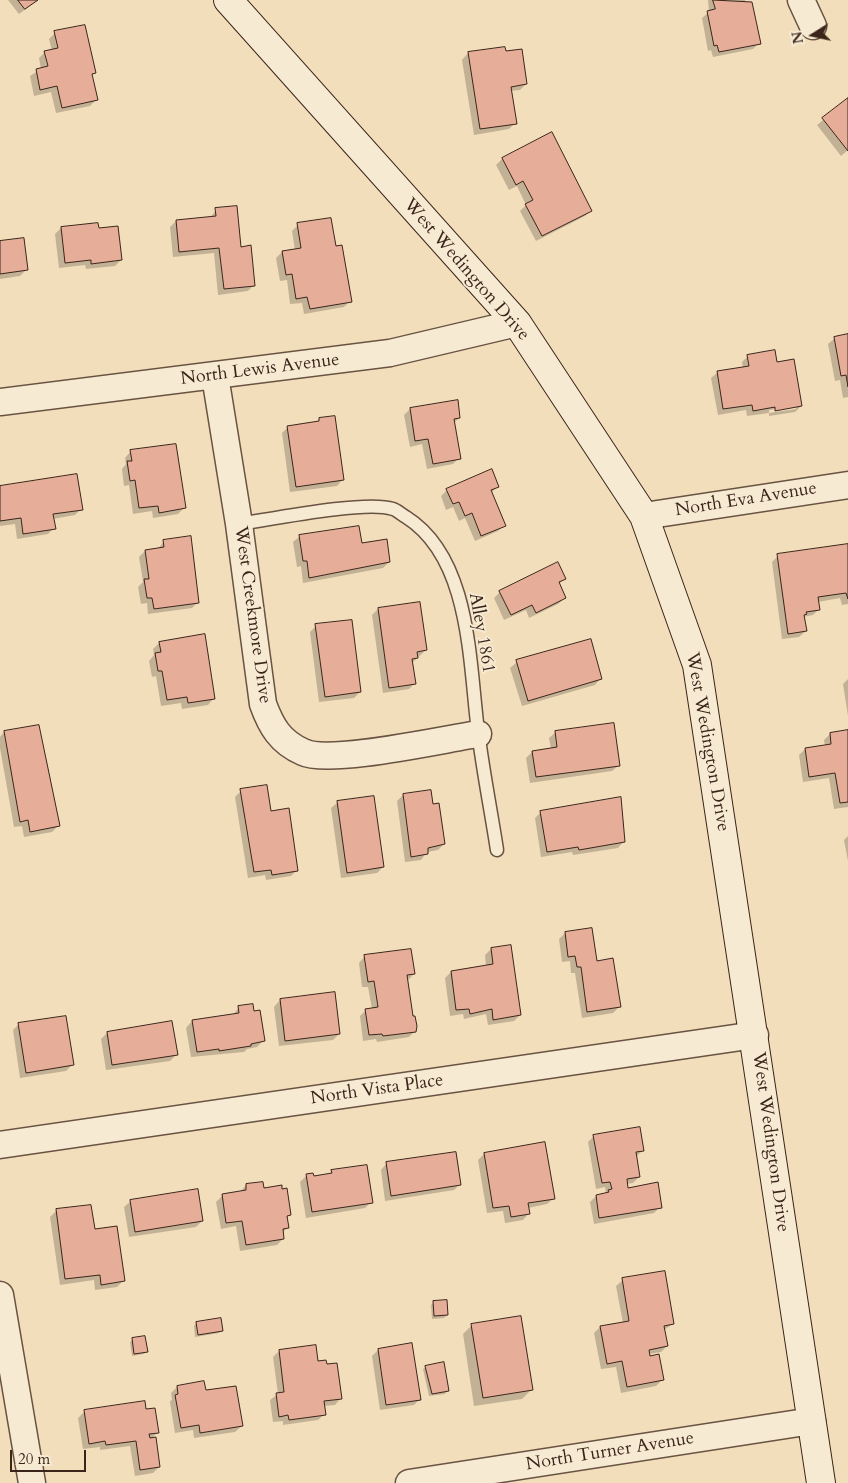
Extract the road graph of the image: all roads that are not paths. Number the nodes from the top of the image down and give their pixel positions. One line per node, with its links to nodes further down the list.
1 (228, 0): 4 (main road, West Wedington Drive)
2 (801, 0): 3 (street)
3 (813, 26)
4 (517, 323): 5 (street, North Lewis Avenue); 8 (main road, West Wedington Drive)
5 (216, 376): 6 (street, North Lewis Avenue); 9 (street, West Creekmore Drive)
6 (0, 402)
7 (848, 485): 8 (street, North Eva Avenue)
8 (644, 516): 12 (main road, West Wedington Drive)
9 (239, 524): 10 (lane, Alley 1861); 10 (street, West Creekmore Drive)
10 (478, 734): 11 (lane, Alley 1861)
11 (497, 850)
12 (754, 1034): 13 (street, North Vista Place); 15 (main road, West Wedington Drive)
13 (0, 1145)
14 (0, 1295): 16 (street)
15 (812, 1422): 17 (street, North Turner Avenue); 18 (main road, West Wedington Drive)
16 (32, 1483)
17 (409, 1483)
18 (821, 1483)

